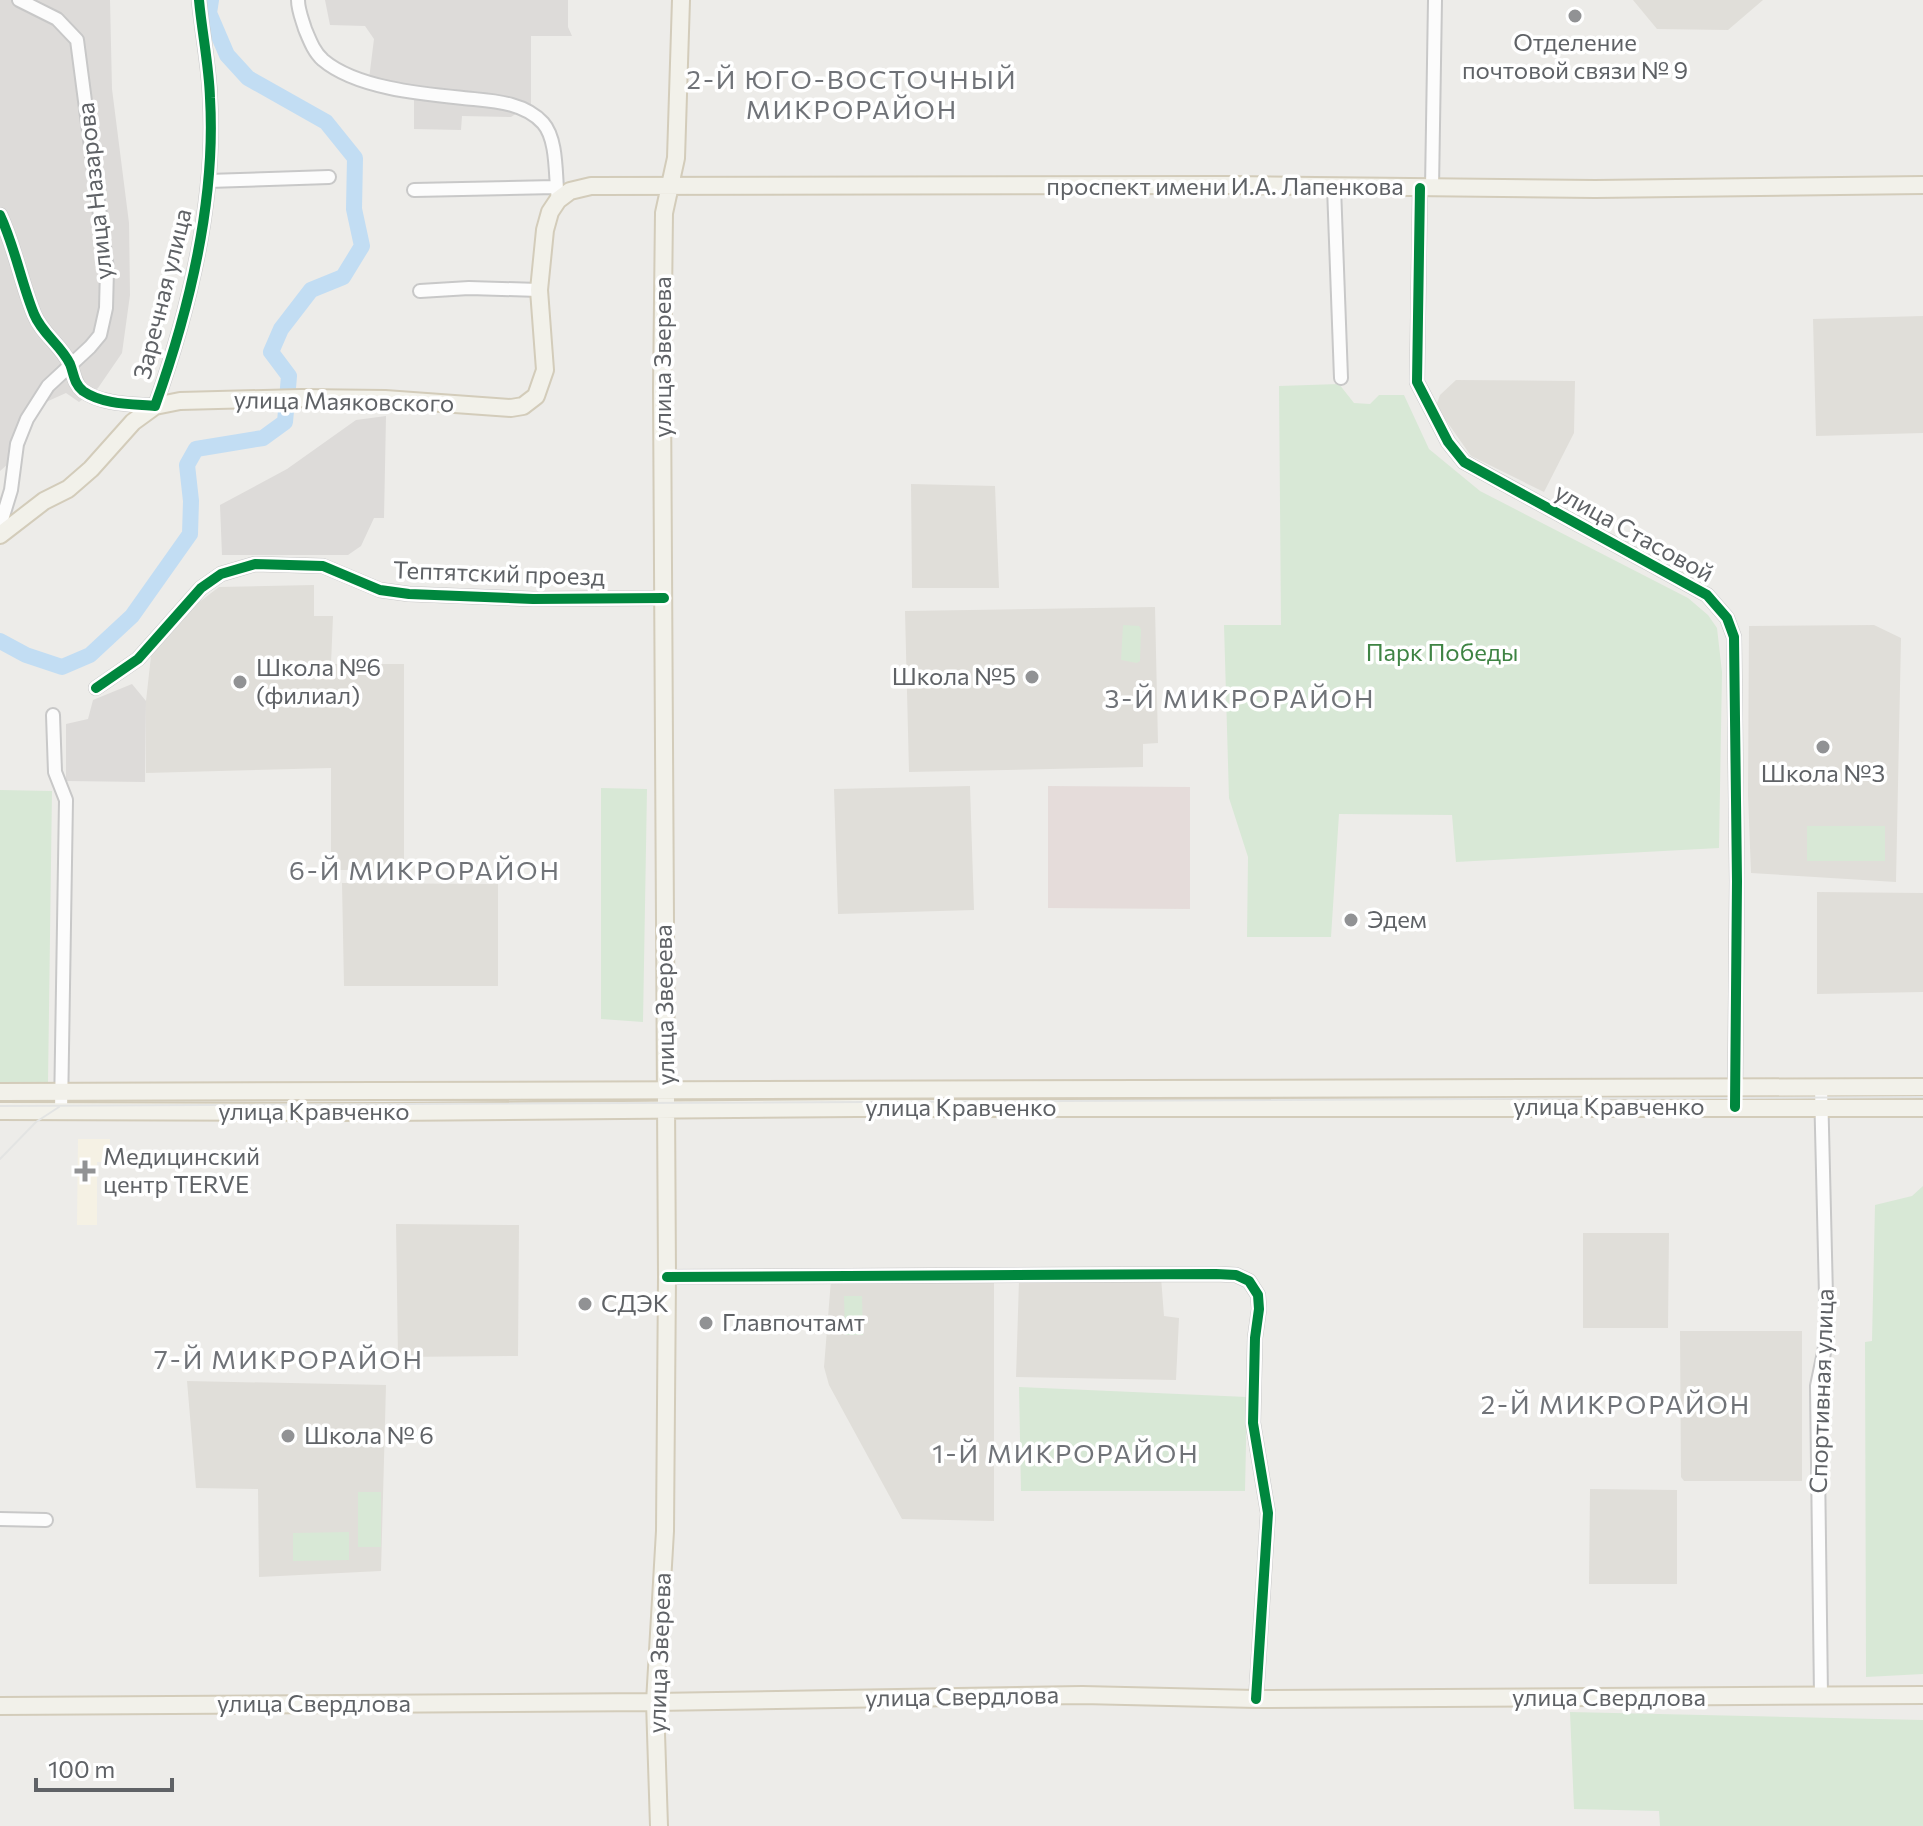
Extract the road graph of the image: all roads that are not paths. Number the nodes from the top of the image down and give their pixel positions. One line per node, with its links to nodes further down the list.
1 (19, 0): 17 (street, улица Назарова)
2 (199, 0): 7 (street, Заречная улица)
3 (298, 0): 13 (street)
4 (681, 0): 8 (main road, улица Зверева)
5 (1435, 0): 11 (street, улица Стасовой)
6 (329, 177): 7 (street, Заречная улица)
7 (208, 181): 19 (street, Заречная улица)
8 (671, 185): 10 (main road, проспект имени И.А. Лапенкова); 13 (main road, проспект имени И.А. Лапенкова); 22 (main road, улица Зверева)
9 (1923, 185): 11 (main road, проспект имени И.А. Лапенкова)
10 (1334, 187): 11 (main road, проспект имени И.А. Лапенкова); 18 (street)
11 (1426, 188): 25 (street, улица Стасовой)
12 (414, 190): 13 (street)
13 (557, 193): 15 (main road)
14 (0, 215): 17 (street)
15 (539, 290): 16 (street); 19 (main road, улица Маяковского)
16 (420, 291)
17 (70, 365): 19 (street); 20 (street, улица Назарова)
18 (1341, 378)
19 (155, 406): 21 (main road, Заречная улица)
20 (0, 526)
21 (0, 535)
22 (664, 598): 23 (street, Тептятский проезд); 37 (main road, улица Зверева)
23 (96, 688)
24 (53, 715): 42 (street)
25 (1736, 1087): 26 (main road, улица Кравченко); 31 (main road, улица Кравченко); 43 (street, улица Стасовой)
26 (1821, 1087): 27 (main road, улица Кравченко); 44 (street, Спортивная улица)
27 (1877, 1087): 28 (main road, улица Кравченко); 51 (street)
28 (1923, 1087)
29 (1090, 1088): 30 (main road, улица Кравченко); 35 (main road, улица Кравченко); 49 (street)
30 (1152, 1088): 31 (main road, улица Кравченко); 54 (street)
31 (1522, 1088): 50 (street)
32 (857, 1089): 33 (main road, улица Кравченко); 38 (main road, улица Кравченко); 45 (street)
33 (899, 1089): 34 (main road, улица Кравченко); 46 (street)
34 (962, 1089): 35 (main road, улица Кравченко); 47 (street)
35 (1027, 1089): 48 (street)
36 (572, 1090): 37 (main road, улица Кравченко); 41 (main road, улица Кравченко); 55 (street)
37 (666, 1090): 38 (main road, улица Кравченко); 56 (main road, улица Зверева)
38 (783, 1090): 53 (street)
39 (0, 1092): 42 (main road, улица Кравченко)
40 (267, 1092): 41 (main road, улица Кравченко); 42 (main road, улица Кравченко); 60 (street)
41 (324, 1092): 59 (street)
42 (61, 1094): 58 (street)
43 (1735, 1107): 44 (main road, улица Кравченко); 50 (main road, улица Кравченко)
44 (1821, 1107): 51 (main road, улица Кравченко); 65 (street, Спортивная улица)
45 (856, 1108): 46 (main road, улица Кравченко); 53 (main road, улица Кравченко)
46 (899, 1108): 47 (main road, улица Кравченко)
47 (962, 1108): 48 (main road, улица Кравченко)
48 (1027, 1108): 49 (main road, улица Кравченко)
49 (1090, 1108): 54 (main road, улица Кравченко)
50 (1522, 1108): 54 (main road, улица Кравченко)
51 (1877, 1108): 52 (main road, улица Кравченко)
52 (1923, 1108)
53 (783, 1109): 56 (main road, улица Кравченко)
54 (1152, 1109)
55 (573, 1110): 56 (main road, улица Кравченко); 59 (main road, улица Кравченко)
56 (666, 1110): 61 (main road, улица Зверева)
57 (0, 1111): 58 (main road, улица Кравченко)
58 (61, 1112): 60 (main road, улица Кравченко)
59 (326, 1112): 60 (main road, улица Кравченко)
60 (267, 1113)
61 (667, 1277): 66 (street); 67 (main road, улица Зверева)
62 (0, 1519): 63 (street)
63 (46, 1520)
64 (1923, 1695): 65 (main road, улица Свердлова)
65 (1821, 1696): 66 (main road, улица Свердлова)
66 (1256, 1699): 67 (main road, улица Свердлова)
67 (655, 1702): 68 (main road, улица Свердлова); 69 (main road, улица Зверева)
68 (0, 1706)
69 (659, 1826)

